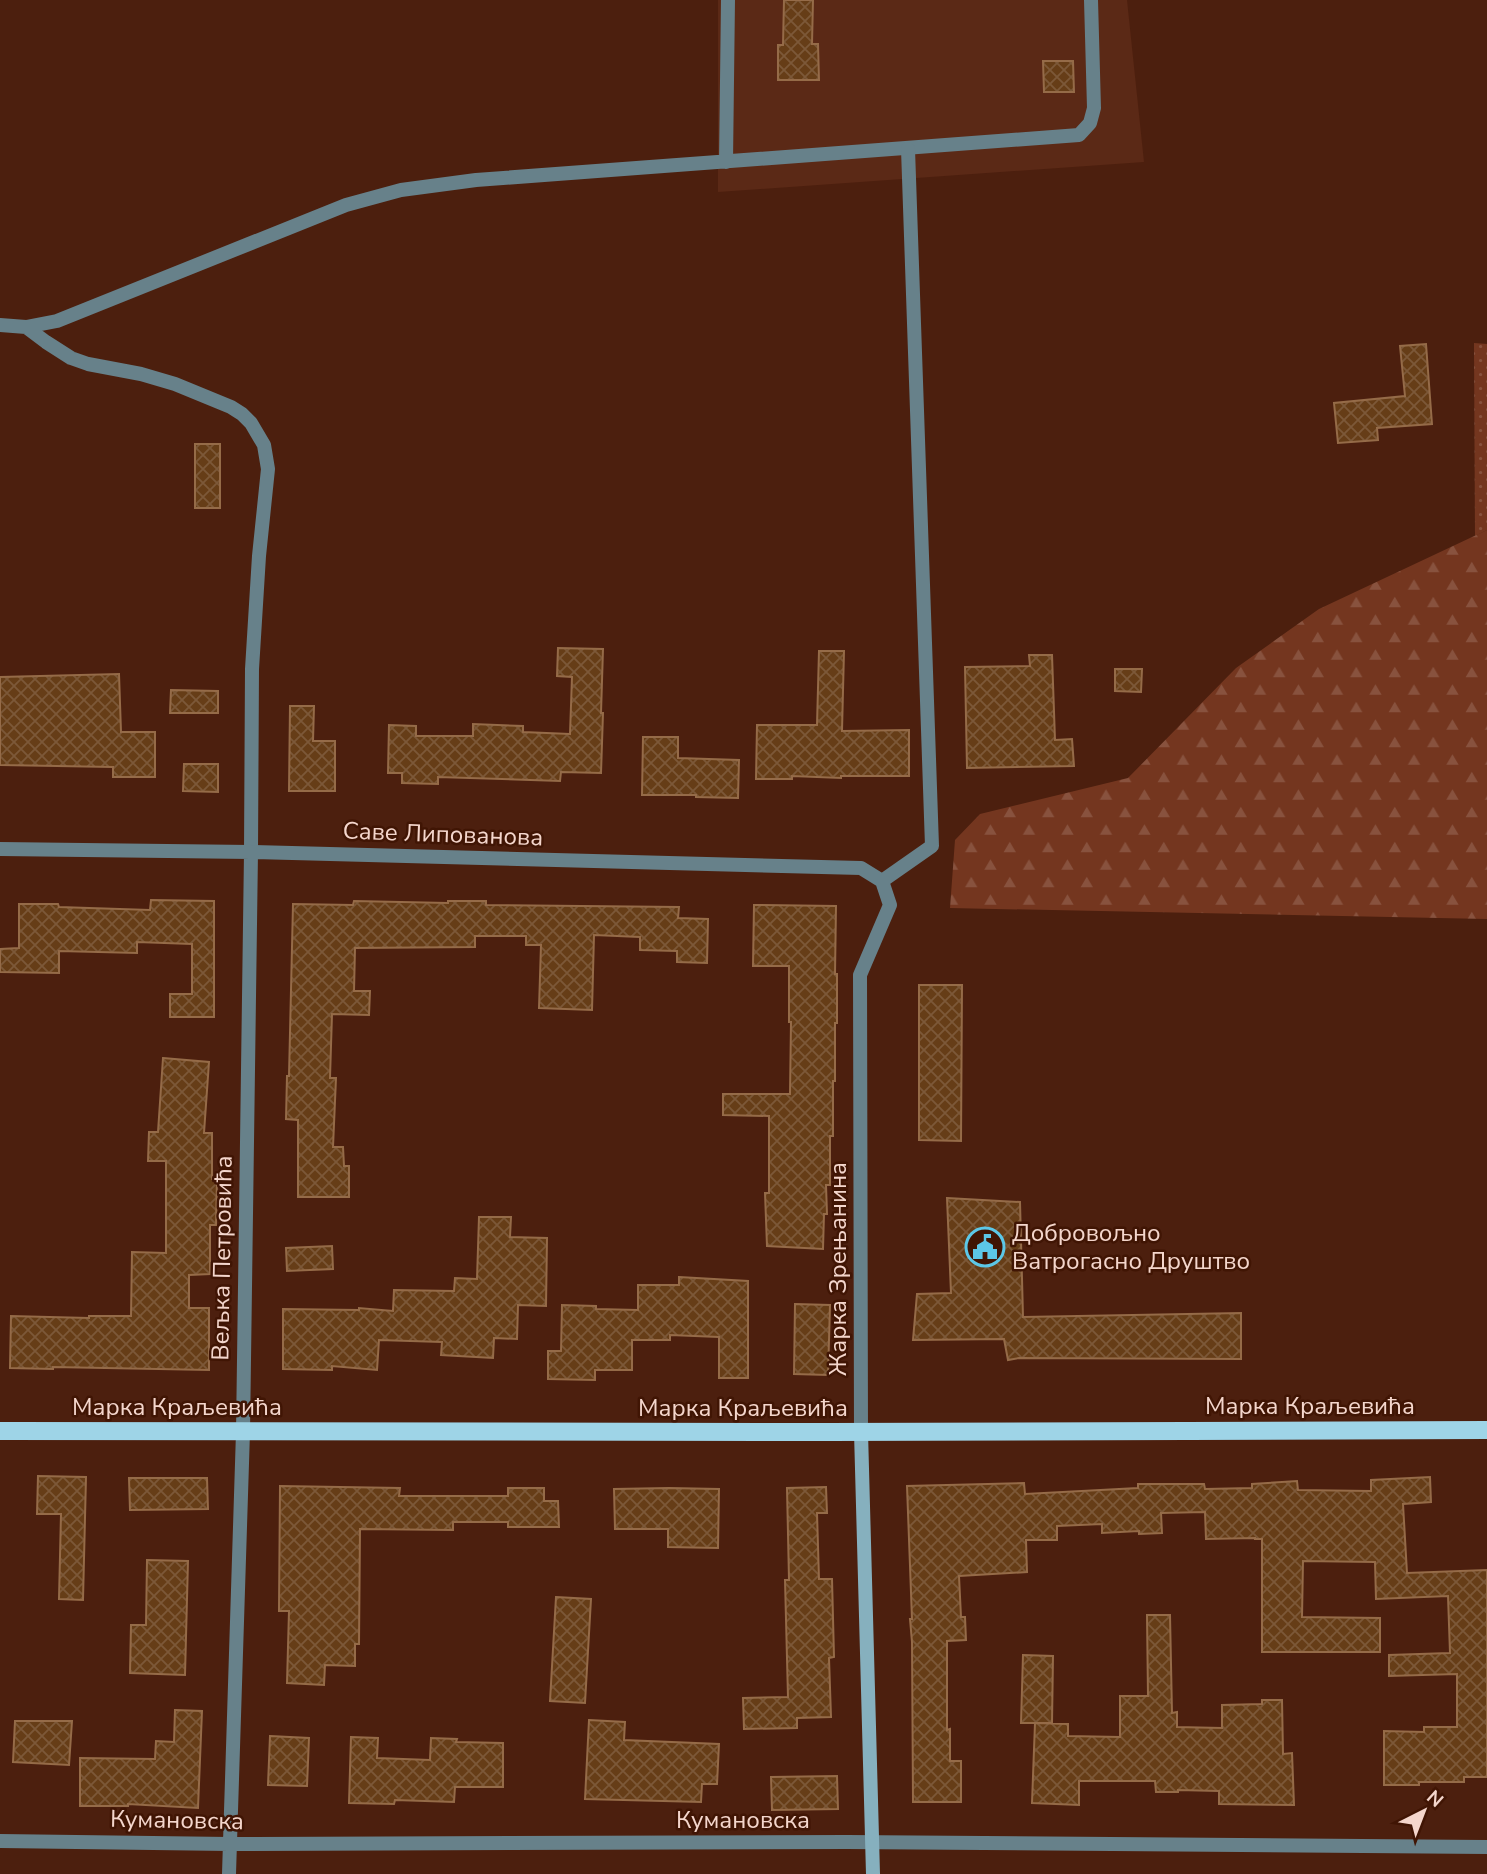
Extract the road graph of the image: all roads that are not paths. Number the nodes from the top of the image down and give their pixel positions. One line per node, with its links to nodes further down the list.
1 (728, 0): 4 (street)
2 (1091, 0): 3 (street)
3 (908, 149): 4 (street); 9 (street)
4 (726, 162): 6 (street)
5 (0, 325): 6 (street)
6 (26, 327): 8 (street, Вељка Петровића)
7 (0, 849): 8 (street, Саве Липованова)
8 (251, 852): 9 (street, Саве Липованова); 12 (street, Вељка Петровића)
9 (882, 881): 13 (street, Жарка Зрењанина)
10 (1487, 1430): 13 (main road, Марка Краљевића)
11 (0, 1431): 12 (main road, Марка Краљевића)
12 (243, 1432): 13 (main road, Марка Краљевића); 16 (street, Вељка Петровића)
13 (861, 1432): 15 (street, Жарка Зрењанина)
14 (0, 1841): 16 (street, Кумановска)
15 (872, 1842): 16 (street, Кумановска); 17 (street, Кумановска); 19 (street, Жарка Зрењанина)
16 (229, 1844): 18 (street, Вељка Петровића)
17 (1487, 1847)
18 (229, 1874)
19 (873, 1874)

